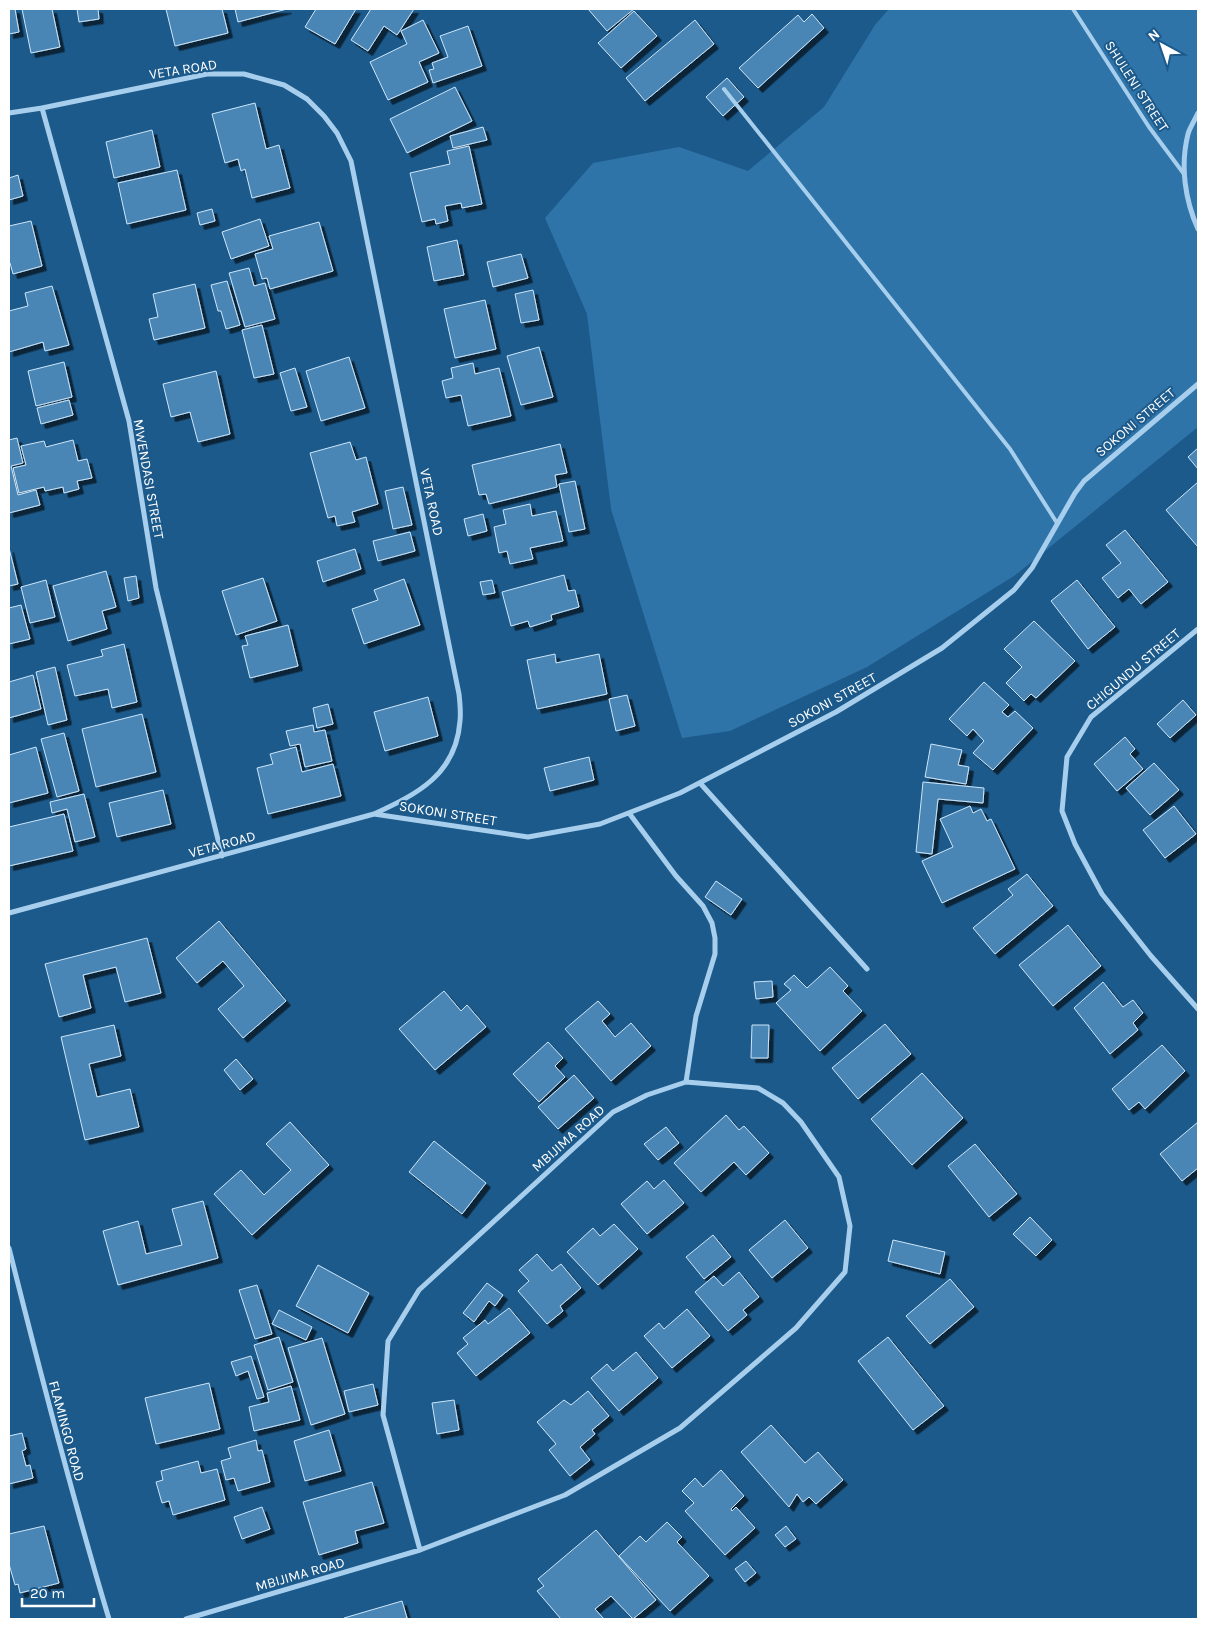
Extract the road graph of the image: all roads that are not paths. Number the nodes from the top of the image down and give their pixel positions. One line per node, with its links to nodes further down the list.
1 (1073, 9): 6 (lane, SHULENI STREET)
2 (724, 89): 9 (lane)
3 (42, 108): 4 (street, VETA ROAD); 13 (street, VETA ROAD); 14 (street, MWENDASI STREET)
4 (9, 113)
5 (1198, 113): 6 (street, SHULENI STREET)
6 (1184, 174): 7 (street, SHULENI STREET)
7 (1198, 229)
8 (1198, 384): 9 (street, SOKONI STREET)
9 (1057, 523): 11 (street, SOKONI STREET)
10 (1198, 630): 17 (street, CHIGUNDU STREET)
11 (700, 783): 12 (street, SOKONI STREET); 16 (street)
12 (629, 813): 13 (street, SOKONI STREET); 18 (street)
13 (374, 814): 14 (street, VETA ROAD)
14 (222, 856): 15 (street, VETA ROAD)
15 (9, 913)
16 (867, 969)
17 (1198, 1009)
18 (686, 1082): 20 (street, MBIJIMA ROAD); 20 (street, MBIJIMA ROAD)
19 (9, 1248): 21 (street, FLAMINGO ROAD)
20 (420, 1550): 22 (street, MBIJIMA ROAD)
21 (109, 1619)
22 (186, 1619)

